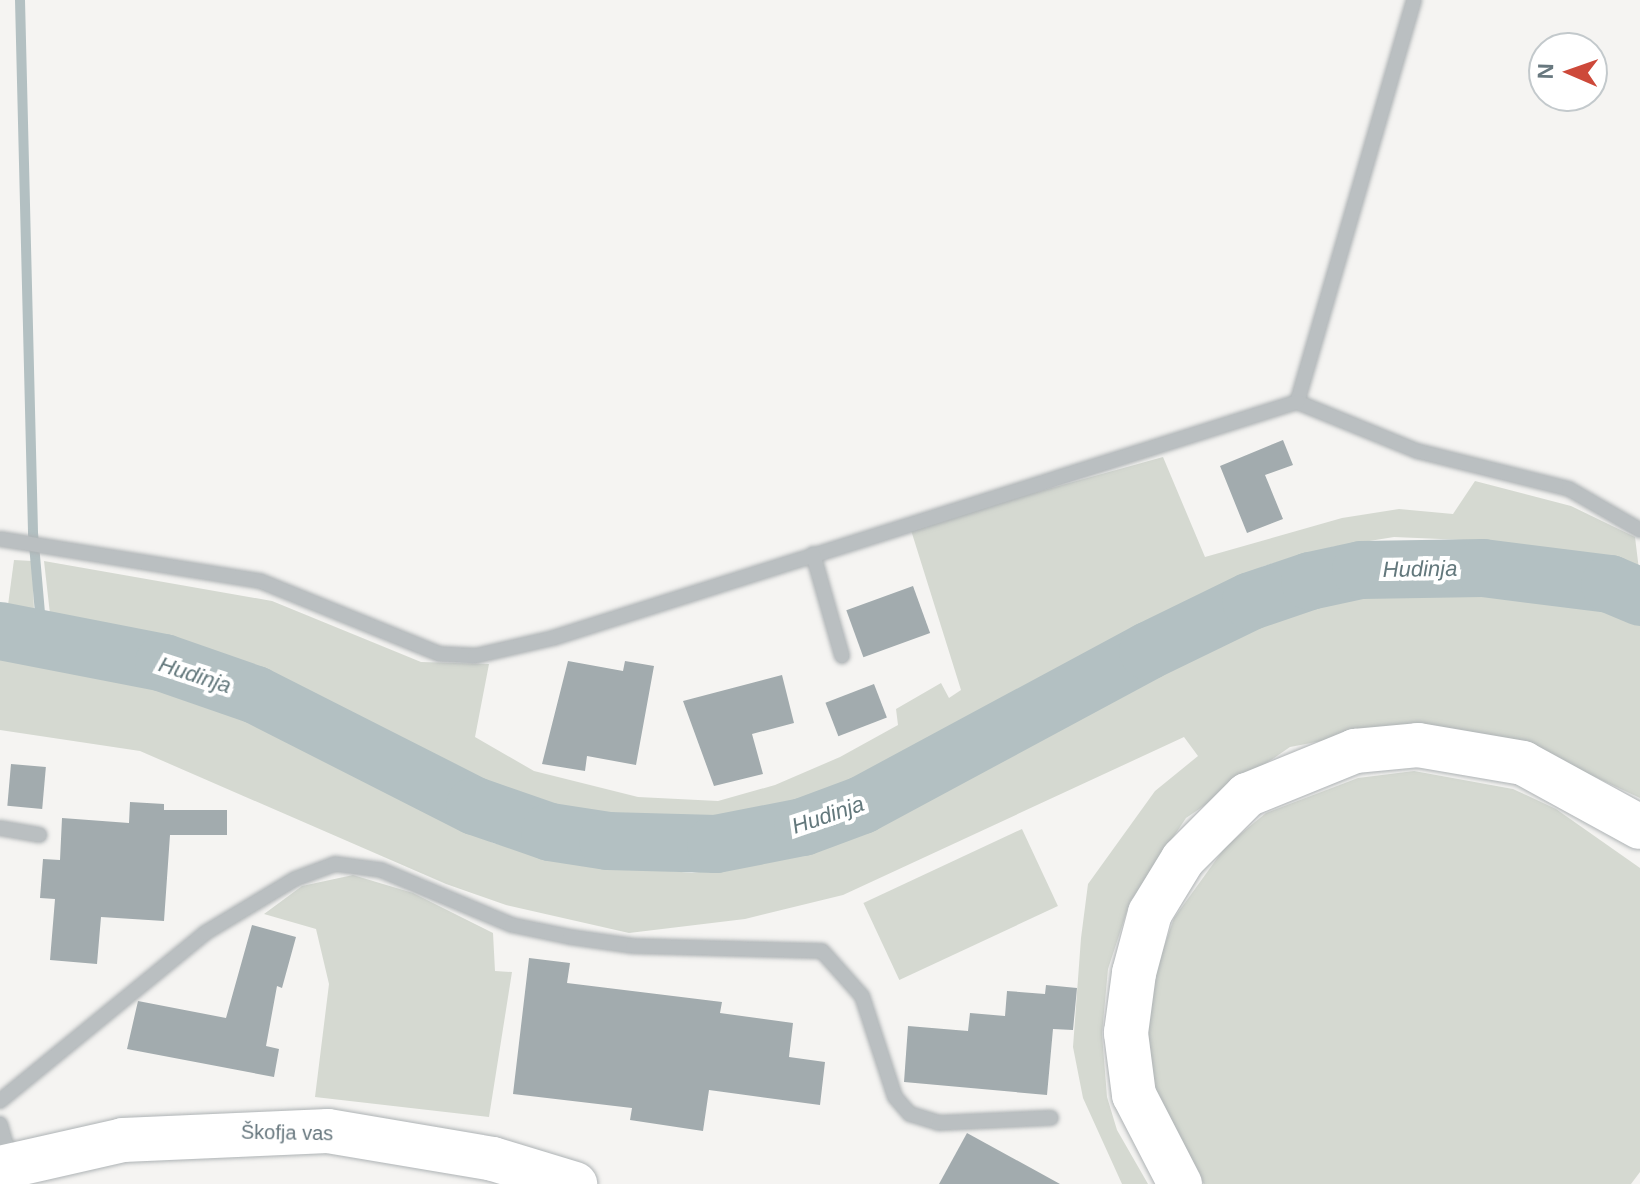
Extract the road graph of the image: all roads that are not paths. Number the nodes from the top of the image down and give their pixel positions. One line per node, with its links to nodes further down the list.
1 (1414, 0): 2 (street)
2 (1297, 402): 3 (street); 5 (street)
3 (1640, 530)
4 (6, 540): 5 (street)
5 (813, 554): 6 (street)
6 (842, 656)
7 (1640, 827): 14 (main road)
8 (0, 828): 9 (street)
9 (39, 835)
10 (0, 1101): 11 (street)
11 (1051, 1118)
12 (4, 1152): 13 (main road, Škofja vas)
13 (557, 1181)
14 (1180, 1184)

